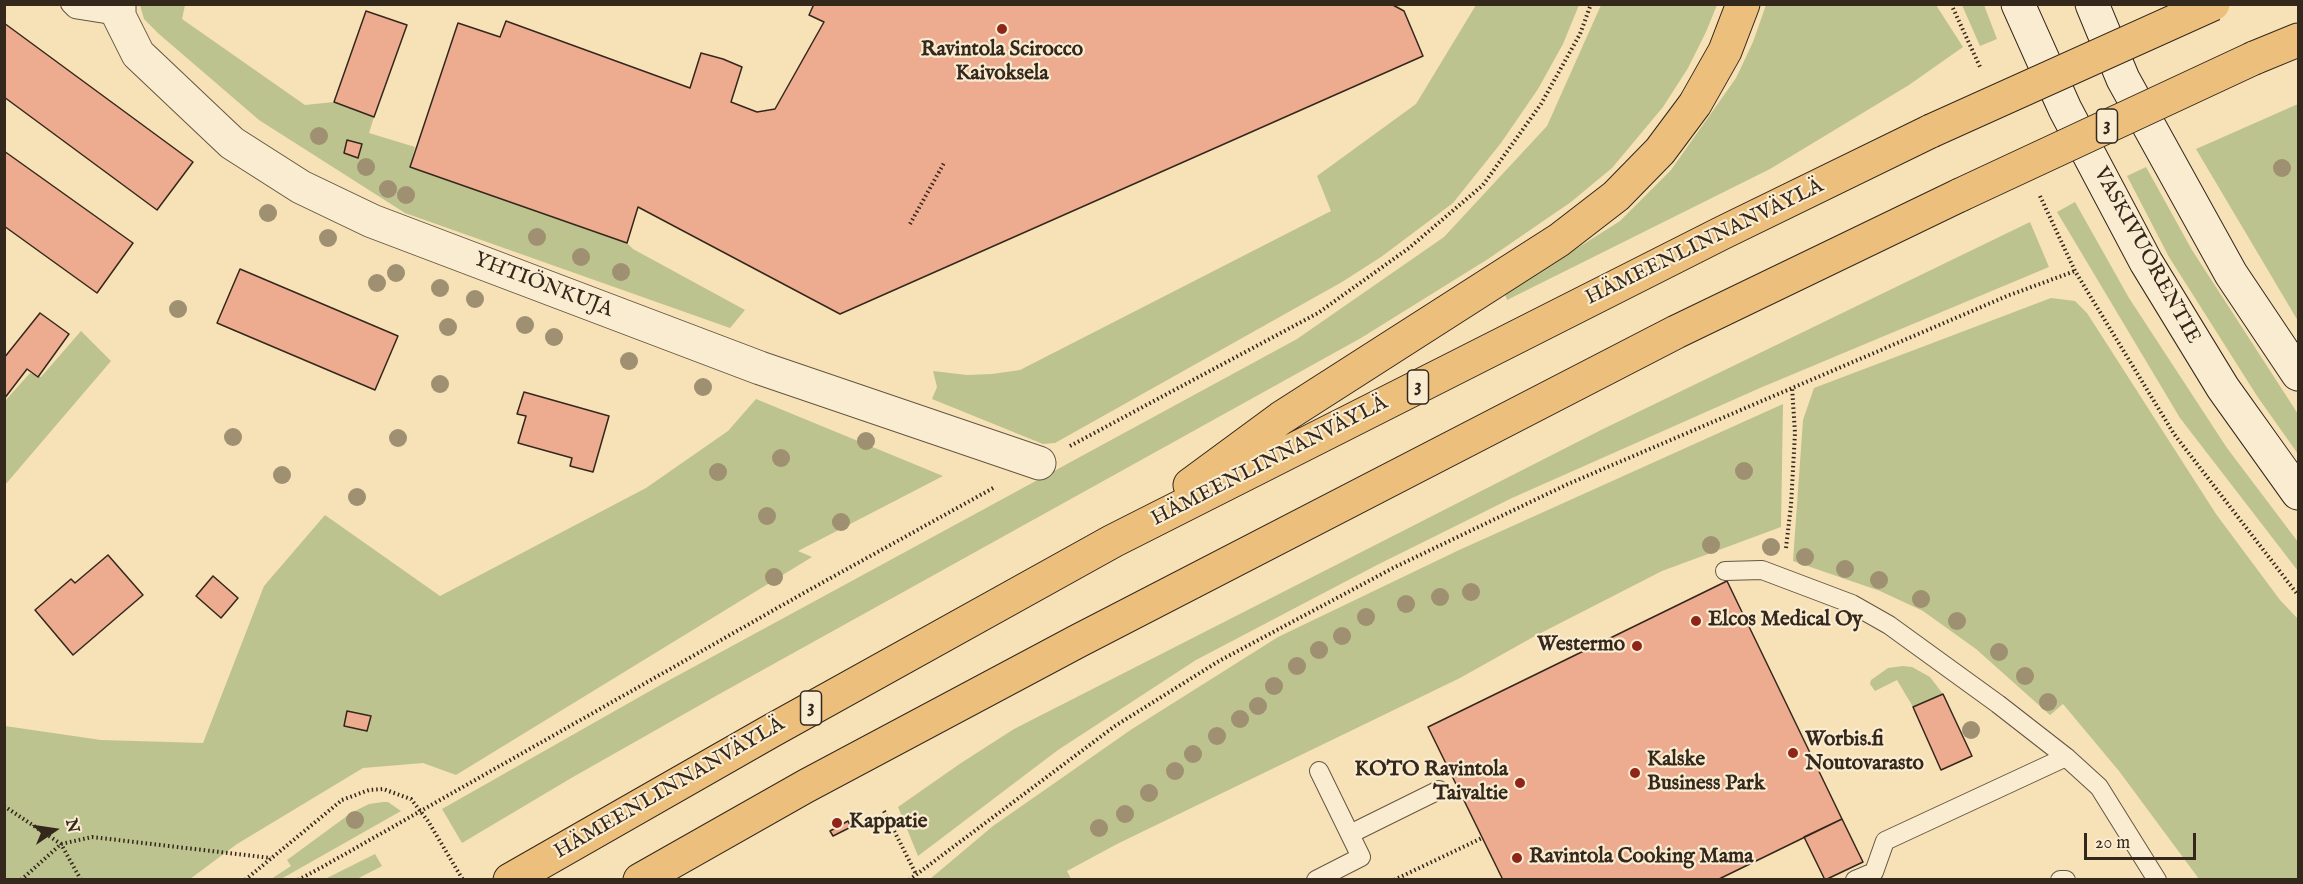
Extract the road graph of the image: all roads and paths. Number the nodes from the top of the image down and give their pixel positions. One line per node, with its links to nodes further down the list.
1 (70, 4): 6 (lane)
2 (1743, 4): 14 (highway)
3 (2018, 4): 13 (street, VASKIVUORENTIE)
4 (2092, 4): 10 (street)
5 (2213, 4): 14 (highway, HÄMEENLINNANVÄYLÄ / 3, bridge)
6 (119, 10): 12 (street, YHTIÖNKUJA)
7 (2298, 40): 33 (highway, 3, bridge)
8 (944, 163): 9 (path)
9 (910, 224)
10 (2298, 374)
11 (1792, 387): 16 (path); 17 (path); 27 (path)
12 (1039, 463)
13 (2298, 493)
14 (1113, 541): 32 (highway, HÄMEENLINNANVÄYLÄ / 3)
15 (1725, 571): 16 (lane)
16 (1781, 578): 18 (lane)
17 (2298, 595)
18 (2066, 757): 37 (lane); 40 (lane)
19 (1319, 771): 23 (lane)
20 (1439, 790): 23 (lane)
21 (4, 806): 25 (path)
22 (884, 811): 27 (path)
23 (1350, 834): 35 (lane)
24 (1482, 838): 36 (path)
25 (61, 844): 26 (path); 28 (path); 29 (path)
26 (271, 858): 30 (path); 31 (path, bridge)
27 (916, 875): 34 (path)
28 (21, 879)
29 (81, 879)
30 (245, 879)
31 (463, 879)
32 (510, 879)
33 (640, 879)
34 (909, 879)
35 (1316, 879)
36 (1394, 879)
37 (1855, 879)
38 (2060, 879): 39 (lane)
39 (2066, 879)
40 (2157, 879)

